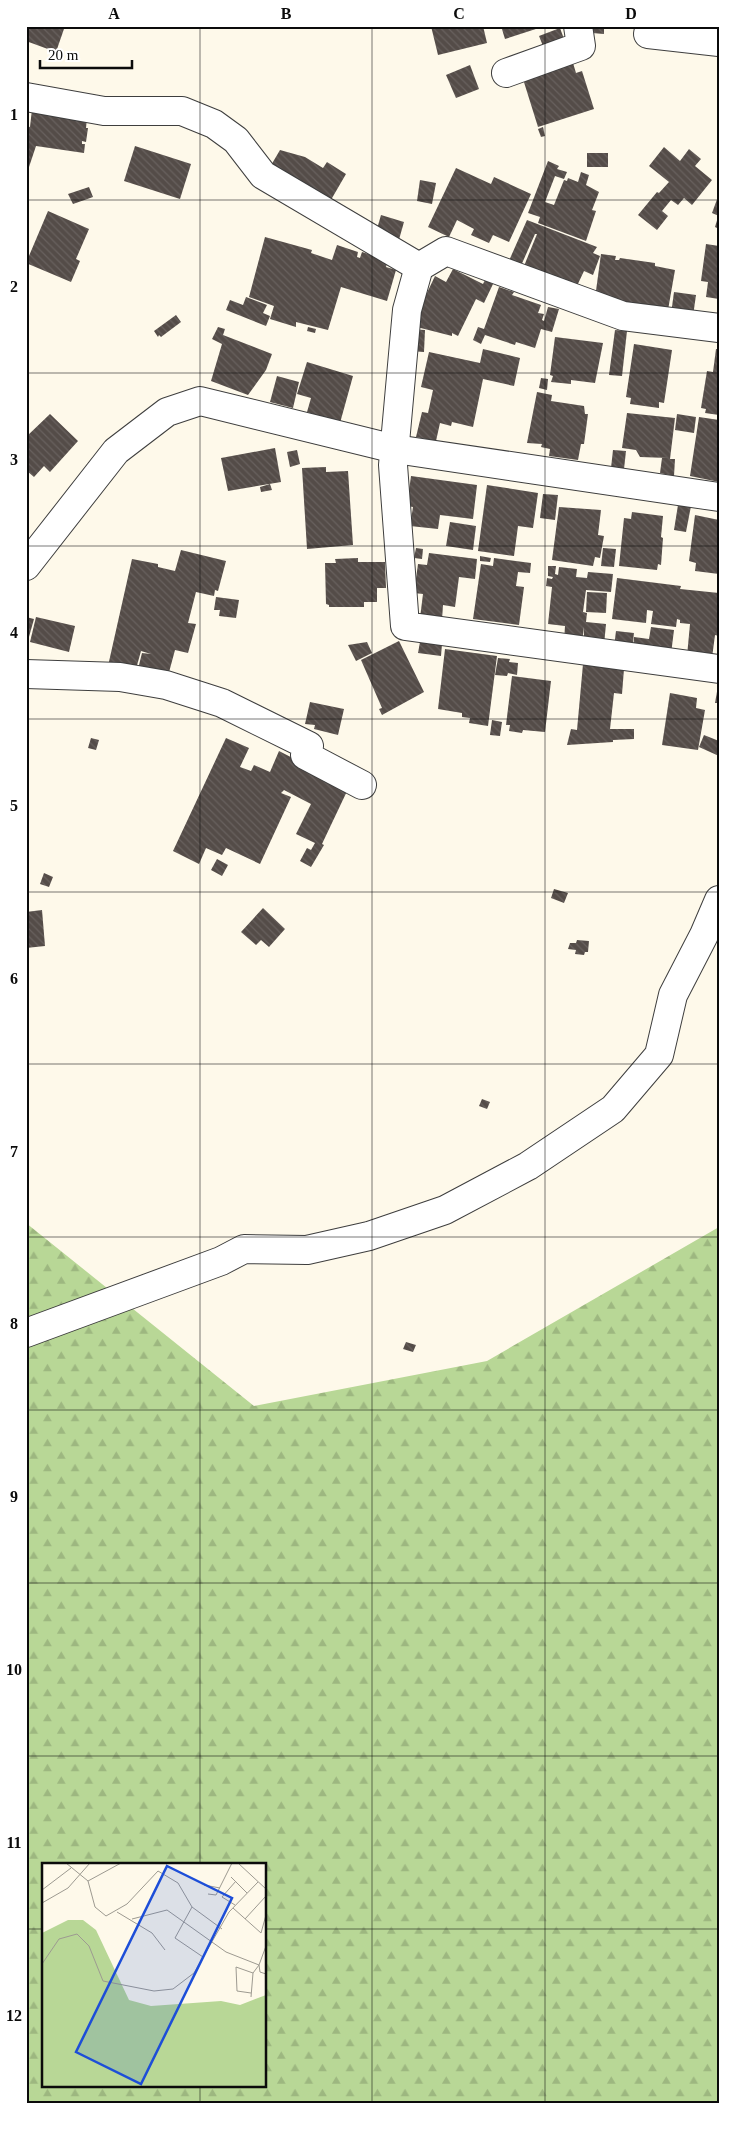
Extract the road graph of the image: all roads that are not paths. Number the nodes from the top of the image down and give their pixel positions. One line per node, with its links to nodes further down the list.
1 (578, 26): 4 (street)
2 (650, 26): 3 (street)
3 (719, 42)
4 (506, 72)
5 (26, 97): 6 (street)
6 (419, 267): 7 (street); 8 (street)
7 (719, 328)
8 (395, 449): 9 (street); 10 (street); 11 (street)
9 (719, 497)
10 (26, 566)
11 (719, 669)
12 (26, 674): 13 (street)
13 (362, 784)
14 (719, 900): 15 (street)
15 (26, 1332)

